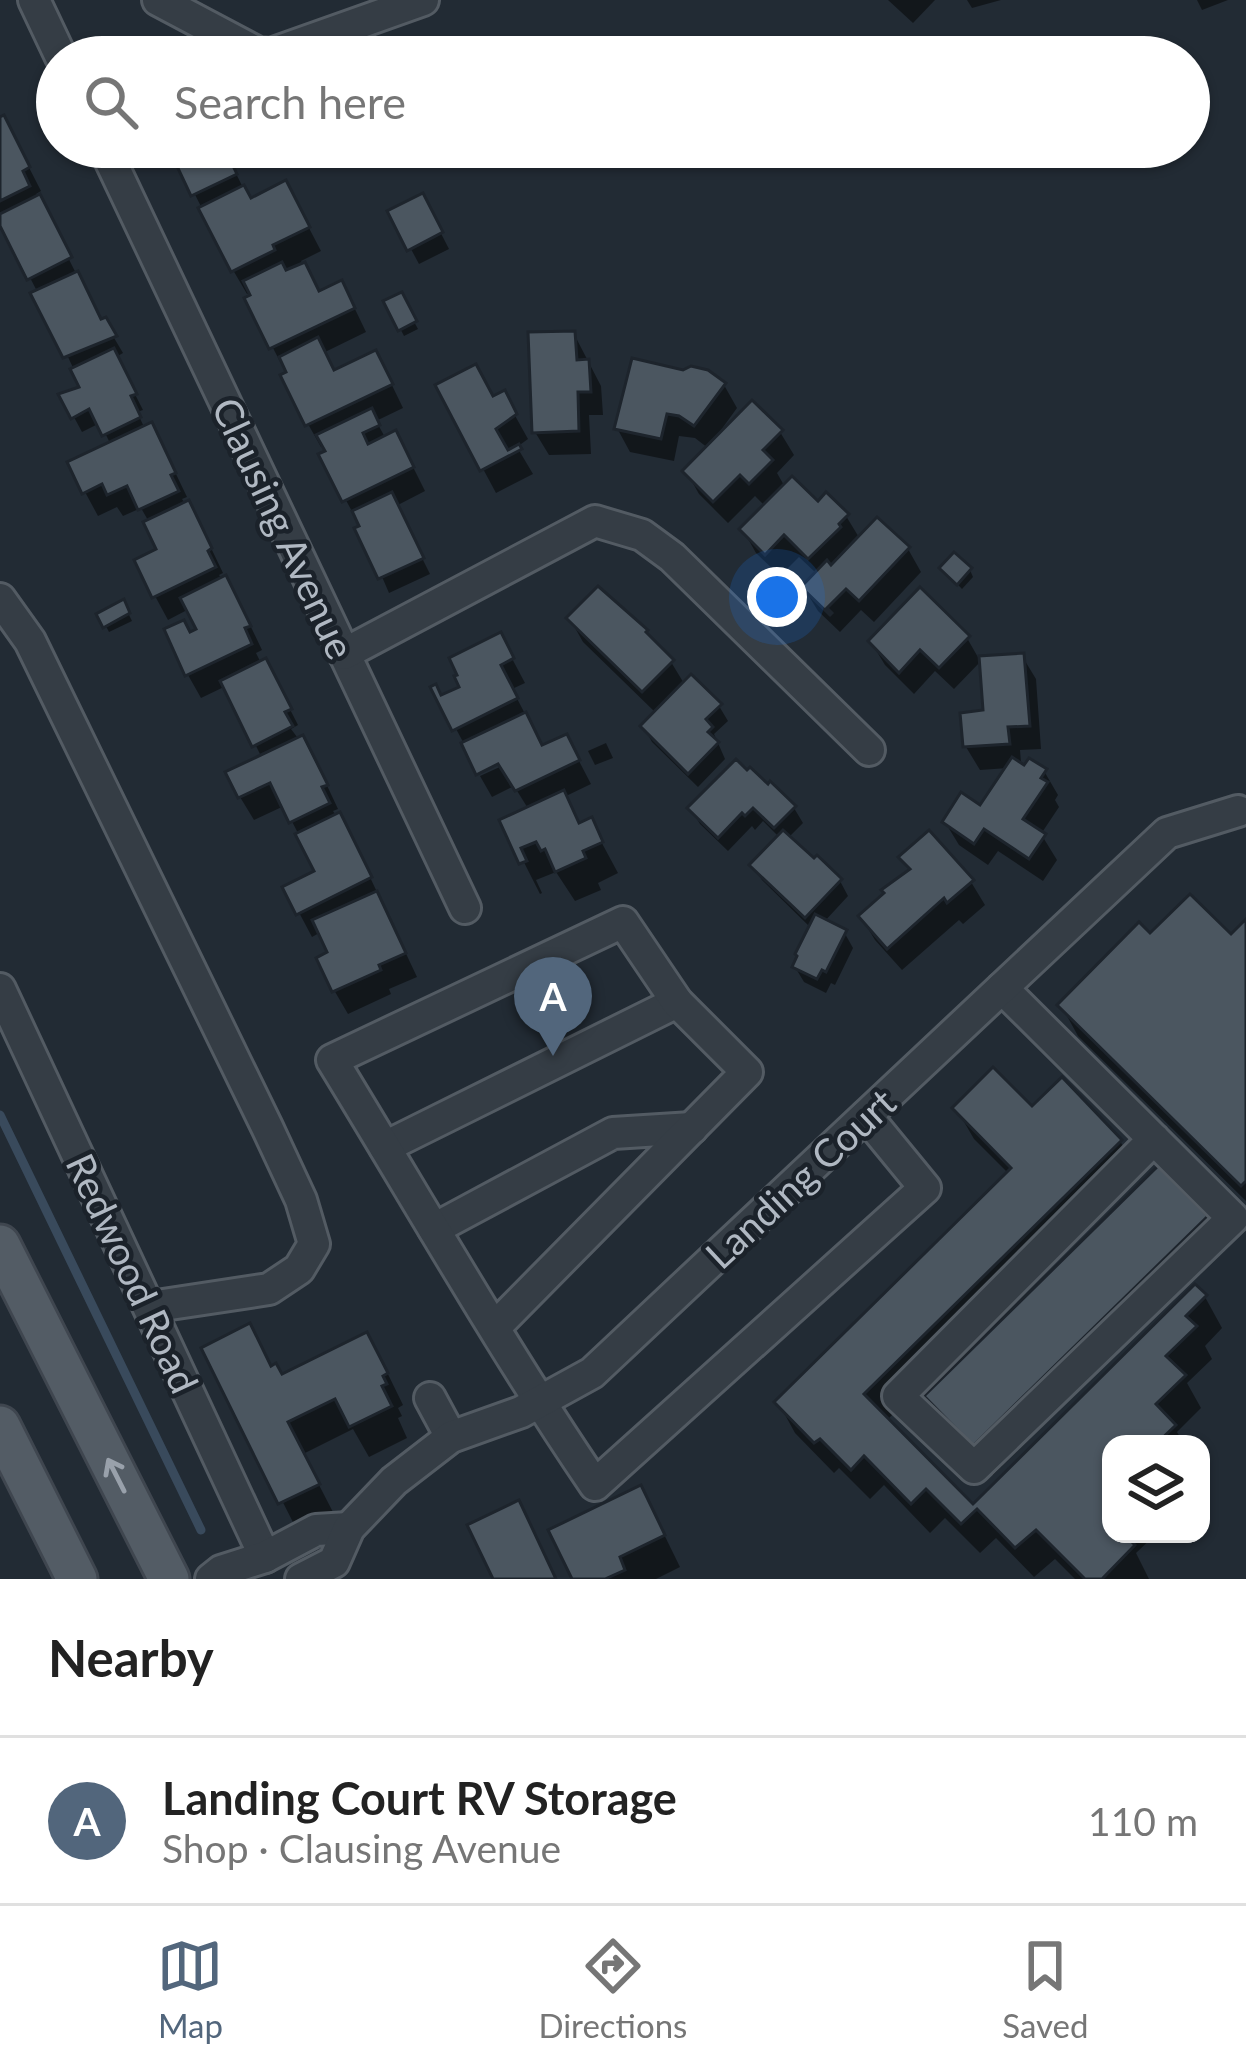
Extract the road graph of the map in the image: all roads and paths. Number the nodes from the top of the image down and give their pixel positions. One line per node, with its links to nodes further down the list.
1 (34, 0): 4 (street)
2 (158, 0): 5 (street)
3 (423, 0): 6 (street)
4 (51, 36)
5 (226, 36)
6 (322, 36)
7 (114, 168): 9 (street, Clausing Avenue)
8 (0, 599): 22 (street)
9 (344, 654): 10 (street); 12 (street, Clausing Avenue)
10 (869, 750)
11 (1238, 811): 13 (street, Landing Court)
12 (465, 908)
13 (1002, 988): 16 (street, Landing Court); 18 (street)
14 (0, 989): 22 (street, Redwood Road)
15 (677, 1002): 17 (street); 19 (street); 19 (street)
16 (866, 1116): 25 (street, Landing Court); 25 (street)
17 (692, 1127): 20 (street); 23 (street)
18 (1154, 1139): 18 (street)
19 (386, 1147): 20 (street)
20 (434, 1228): 23 (street)
21 (0, 1245): 31 (main road, one-way to 21)
22 (150, 1307): 29 (street, Redwood Road)
23 (494, 1328): 25 (street)
24 (430, 1398): 27 (street)
25 (539, 1402): 27 (street, Landing Court)
26 (0, 1426): 30 (main road)
27 (451, 1437): 28 (street, Landing Court)
28 (349, 1528): 29 (street); 33 (street, Landing Court)
29 (265, 1557): 32 (street)
30 (77, 1579)
31 (169, 1579)
32 (211, 1579)
33 (302, 1579)

